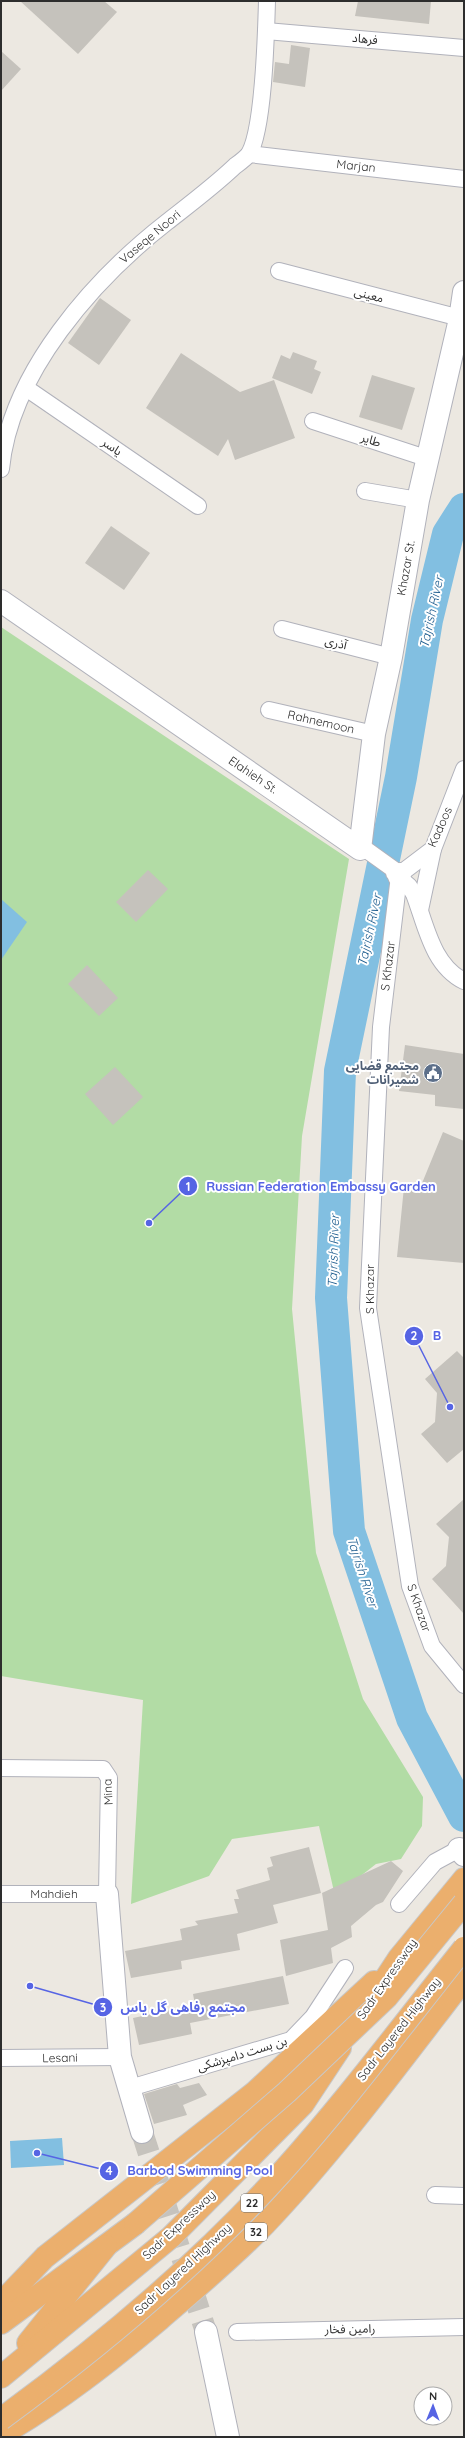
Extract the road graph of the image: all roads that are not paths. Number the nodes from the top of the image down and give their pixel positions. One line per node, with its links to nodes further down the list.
1 (267, 1): 2 (street)
2 (266, 31): 3 (street, فرهاد); 4 (street)
3 (464, 48)
4 (249, 154): 5 (street, Marjan); 9 (street, Vaseqe Noori)
5 (464, 179)
6 (279, 271): 8 (street, معینی)
7 (464, 292): 8 (street, Khazar St.)
8 (462, 319): 11 (street, Khazar St.)
9 (26, 388): 12 (street, Vaseqe Noori); 15 (street, یاسر)
10 (313, 421): 11 (street, طایر)
11 (429, 458): 14 (street, Khazar St.)
12 (1, 470)
13 (365, 491): 14 (street)
14 (418, 500): 18 (street, Khazar St.)
15 (198, 506)
16 (1, 602): 22 (street, Elahieh St.)
17 (282, 629): 18 (street, آذری)
18 (390, 657): 20 (street, Khazar St.)
19 (269, 710): 20 (street, Rahnemoon)
20 (374, 734): 22 (street, Khazar St.)
21 (464, 769): 23 (street, Kadoos)
22 (361, 848): 24 (street, Elahieh St.)
23 (433, 849): 24 (street, Kadoos); 25 (street)
24 (400, 875): 25 (street, Elahieh St.); 27 (street, S Khazar)
25 (420, 910): 26 (street, Elahieh St.)
26 (464, 981)
27 (464, 1685)
28 (1, 1768): 32 (street, Mina)
29 (461, 1852): 33 (street)
30 (463, 1888): 35 (highway, Sadr Expressway); 44 (highway, bridge)
31 (1, 1894): 32 (street, Mahdieh)
32 (107, 1894): 38 (street)
33 (399, 1904)
34 (464, 1948): 51 (highway, Sadr Layered Highway / 22, bridge)
35 (399, 1958): 45 (highway); 50 (highway, Sadr Expressway)
36 (345, 1968): 40 (street, بن بست دامپزشکی)
37 (464, 1980): 52 (highway, 32)
38 (120, 2057): 39 (street, Lesani); 40 (street)
39 (1, 2058)
40 (130, 2088): 41 (street)
41 (142, 2132)
42 (435, 2195): 43 (street)
43 (464, 2196)
44 (106, 2246): 46 (highway); 50 (highway)
45 (1, 2303)
46 (1, 2323)
47 (464, 2327): 49 (street, رامین فخار)
48 (206, 2332): 53 (street)
49 (237, 2332)
50 (1, 2376)
51 (1, 2419)
52 (1, 2435)
53 (228, 2437)

